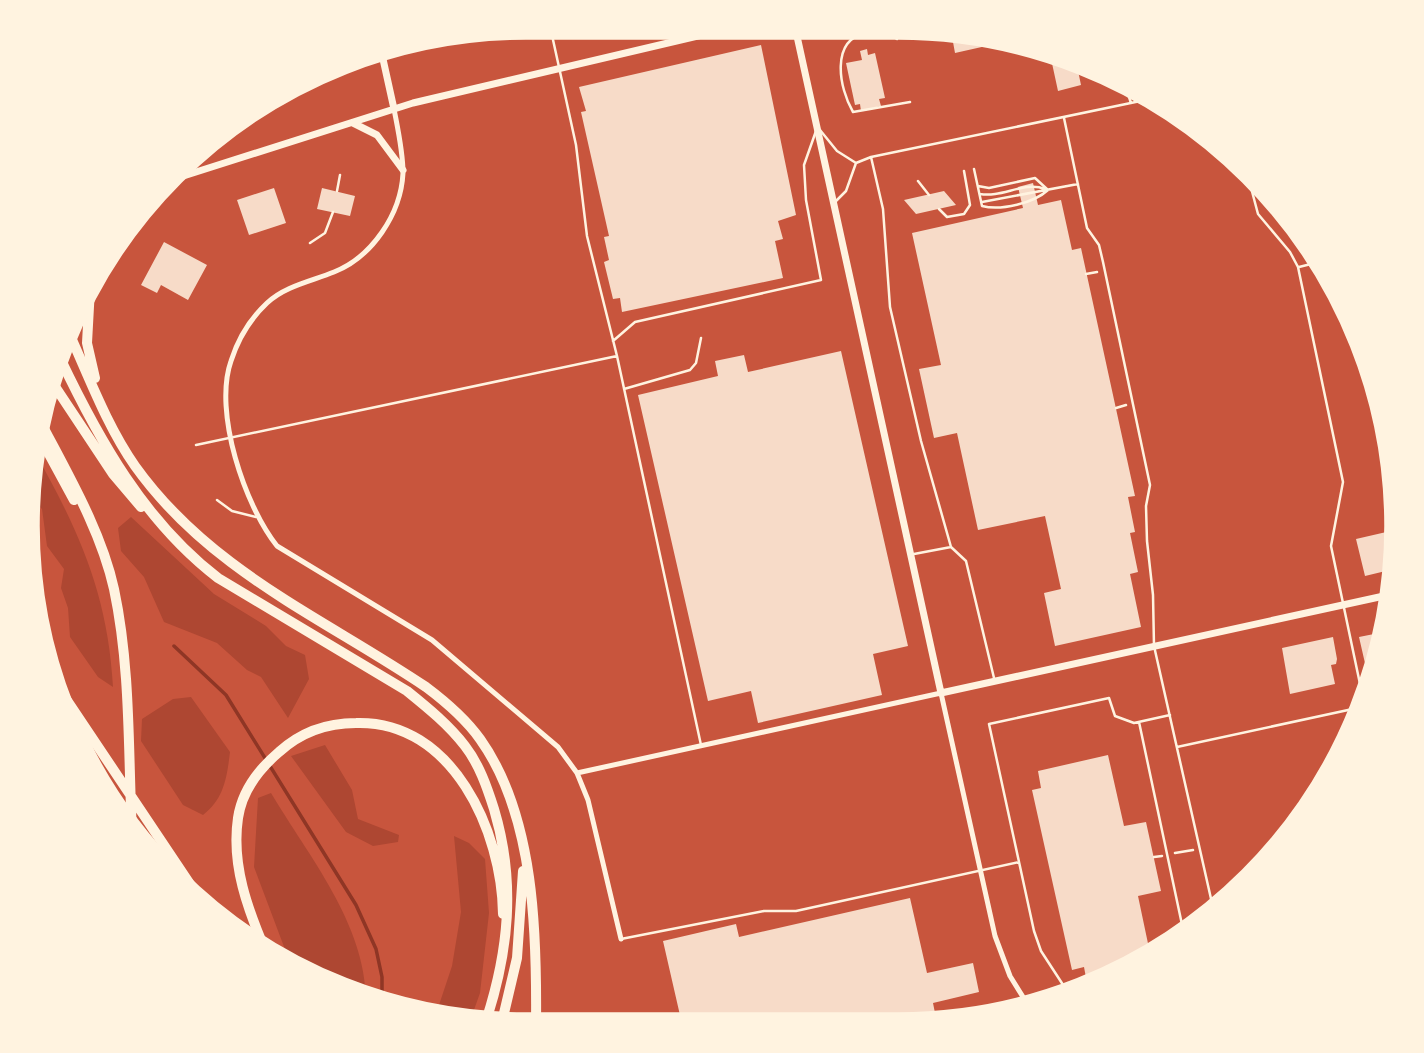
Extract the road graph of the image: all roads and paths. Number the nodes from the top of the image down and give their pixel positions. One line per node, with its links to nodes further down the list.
1 (552, 38): 6 (lane)
2 (688, 38): 6 (street)
3 (797, 38): 14 (street)
4 (852, 38): 8 (lane)
5 (383, 60): 11 (street)
6 (557, 68): 11 (street); 40 (lane)
7 (1128, 97): 10 (lane)
8 (910, 102)
9 (1137, 102): 10 (lane)
10 (1130, 103): 12 (lane)
11 (394, 110): 13 (street); 18 (street)
12 (1064, 118): 15 (lane); 23 (lane)
13 (354, 122): 18 (street); 20 (street)
14 (816, 126): 16 (lane); 30 (street); 40 (lane)
15 (871, 157): 16 (lane); 57 (lane)
16 (856, 163): 30 (lane)
17 (974, 169): 24 (lane)
18 (403, 170): 50 (street)
19 (964, 171): 31 (lane)
20 (188, 175)
21 (340, 175): 26 (lane)
22 (918, 181): 29 (lane)
23 (1078, 184): 25 (lane); 61 (lane)
24 (978, 186): 25 (lane); 28 (lane)
25 (1048, 190): 28 (lane); 28 (lane)
26 (337, 191)
27 (1252, 191): 35 (lane)
28 (979, 193)
29 (929, 195)
30 (833, 205): 58 (street)
31 (939, 209)
32 (333, 212): 33 (lane)
33 (310, 243)
34 (1309, 264): 35 (lane)
35 (1298, 267): 60 (lane)
36 (1097, 272): 37 (path)
37 (1087, 274)
38 (89, 312): 48 (highway)
39 (701, 338): 44 (lane)
40 (613, 341): 42 (lane)
41 (74, 344): 48 (highway)
42 (617, 356): 44 (lane); 50 (lane)
43 (65, 368): 55 (highway)
44 (624, 389): 69 (lane)
45 (58, 391): 55 (highway)
46 (1126, 405): 47 (path)
47 (1116, 408)
48 (105, 412): 76 (highway)
49 (47, 435): 56 (highway)
50 (232, 436): 51 (lane); 54 (street)
51 (196, 445)
52 (45, 447): 56 (highway)
53 (217, 500): 54 (lane)
54 (256, 517): 71 (street)
55 (166, 530): 84 (highway)
56 (99, 547): 72 (highway)
57 (951, 547): 58 (lane); 62 (lane)
58 (911, 555): 64 (street)
59 (1380, 597): 60 (street)
60 (1343, 605): 61 (street); 63 (lane)
61 (1154, 646): 62 (street); 66 (lane)
62 (995, 681): 64 (street)
63 (1359, 685)
64 (941, 693): 69 (street); 78 (street)
65 (1350, 708): 70 (lane)
66 (1170, 715): 68 (lane); 70 (lane)
67 (77, 716): 79 (highway)
68 (1139, 722): 74 (lane); 77 (lane)
69 (701, 745): 71 (street)
70 (1177, 747): 73 (lane)
71 (577, 774): 83 (street)
72 (131, 812)
73 (1199, 849): 74 (path); 80 (lane)
74 (1167, 855): 75 (path); 81 (lane)
75 (1154, 857)
76 (524, 859): 88 (highway); 89 (highway)
77 (1019, 862): 78 (lane); 85 (lane)
78 (981, 870): 83 (lane); 86 (street)
79 (183, 874)
80 (1211, 900)
81 (1182, 923)
82 (260, 935): 84 (highway)
83 (621, 939)
84 (503, 954): 87 (highway)
85 (1063, 985)
86 (1024, 998)
87 (488, 1012)
88 (504, 1013)
89 (536, 1014)

